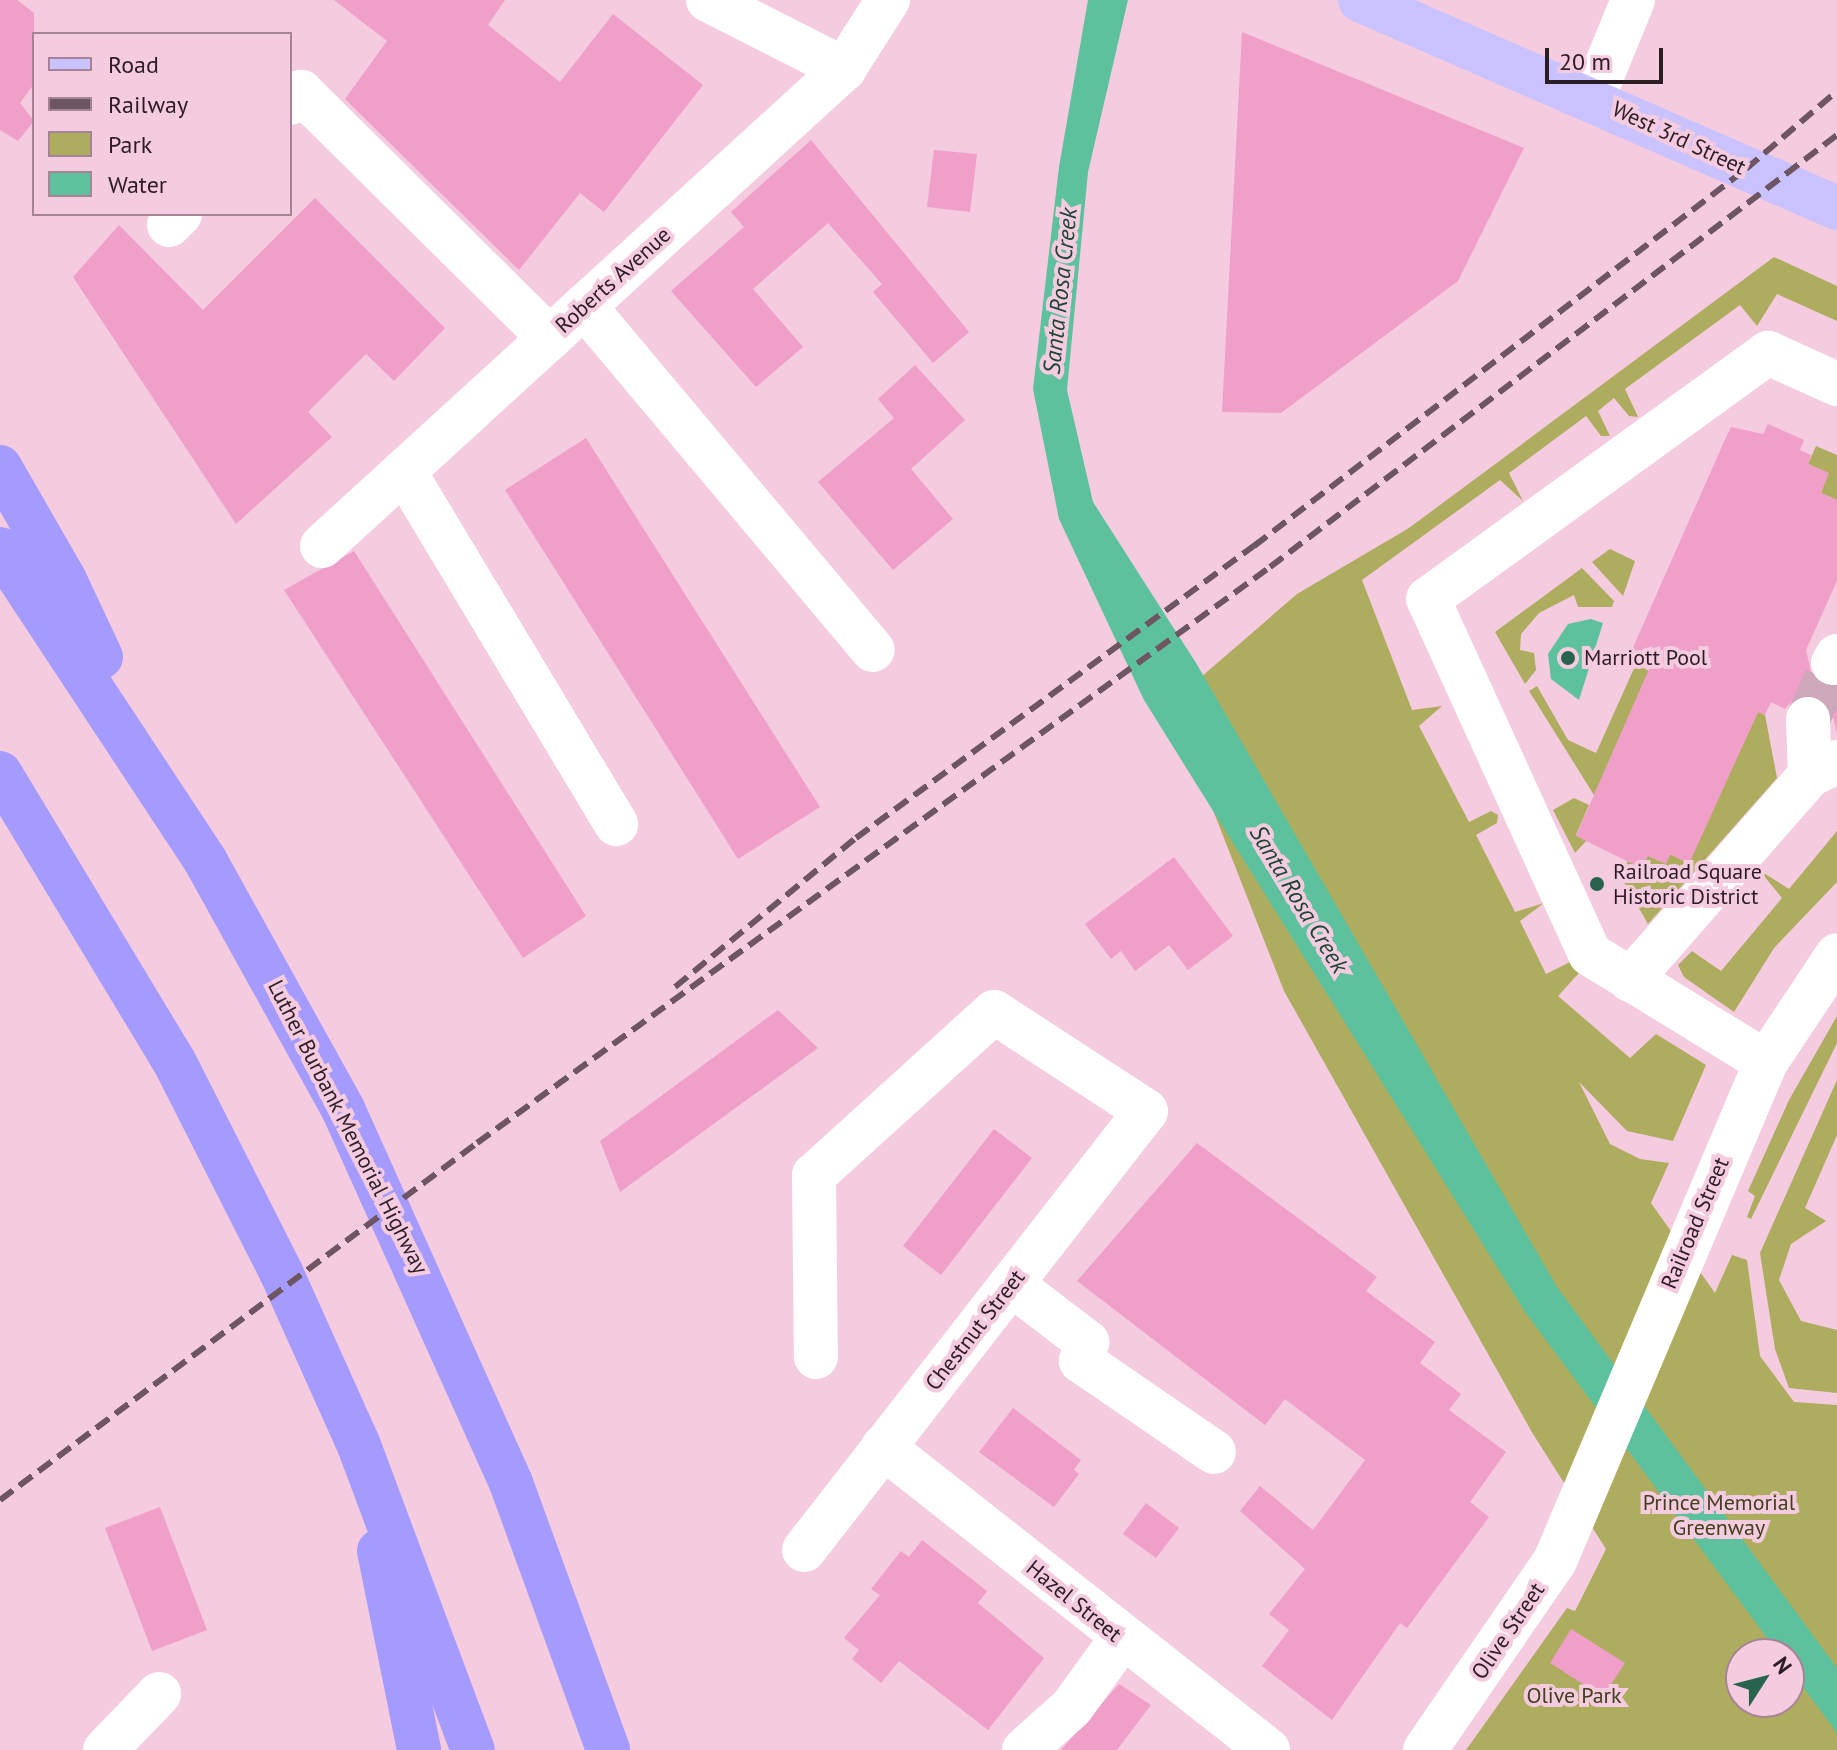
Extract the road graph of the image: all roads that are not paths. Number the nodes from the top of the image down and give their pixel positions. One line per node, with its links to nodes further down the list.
1 (708, 0): 5 (street)
2 (888, 0): 5 (street, Roberts Avenue)
3 (1360, 0): 6 (main road, West 3rd Street)
4 (1633, 0): 6 (street)
5 (844, 69): 9 (street, Roberts Avenue)
6 (1593, 98): 8 (main road, West 3rd Street)
7 (292, 101): 10 (street)
8 (1837, 208)
9 (584, 306): 10 (street, Roberts Avenue); 16 (street)
10 (550, 338): 13 (street, Roberts Avenue)
11 (1837, 384): 23 (street)
12 (0, 467): 20 (highway)
13 (404, 471): 14 (street, Roberts Avenue); 21 (street)
14 (322, 546)
15 (0, 549): 20 (highway, Luther Burbank Memorial Highway)
16 (873, 650)
17 (1808, 719): 18 (street)
18 (1824, 769): 23 (street)
19 (0, 773): 27 (highway)
20 (160, 787): 32 (highway, Luther Burbank Memorial Highway)
21 (616, 824)
22 (1837, 955): 24 (street, Railroad Street)
23 (1630, 980): 24 (street)
24 (1766, 1062): 30 (street, Railroad Street)
25 (1011, 1284): 26 (street, Chestnut Street); 28 (street, Chestnut Street); 29 (street)
26 (816, 1357)
27 (358, 1443): 36 (highway); 37 (highway)
28 (883, 1447): 31 (street, Chestnut Street); 33 (street, Hazel Street)
29 (1214, 1452)
30 (1577, 1503): 42 (street, Olive Street)
31 (804, 1550)
32 (553, 1592): 38 (highway, Luther Burbank Memorial Highway); 39 (highway)
33 (1121, 1639): 40 (street); 41 (street, Hazel Street)
34 (159, 1694): 35 (street)
35 (105, 1750)
36 (419, 1750)
37 (473, 1750)
38 (608, 1750)
39 (631, 1750)
40 (1024, 1750)
41 (1268, 1750)
42 (1425, 1750)

